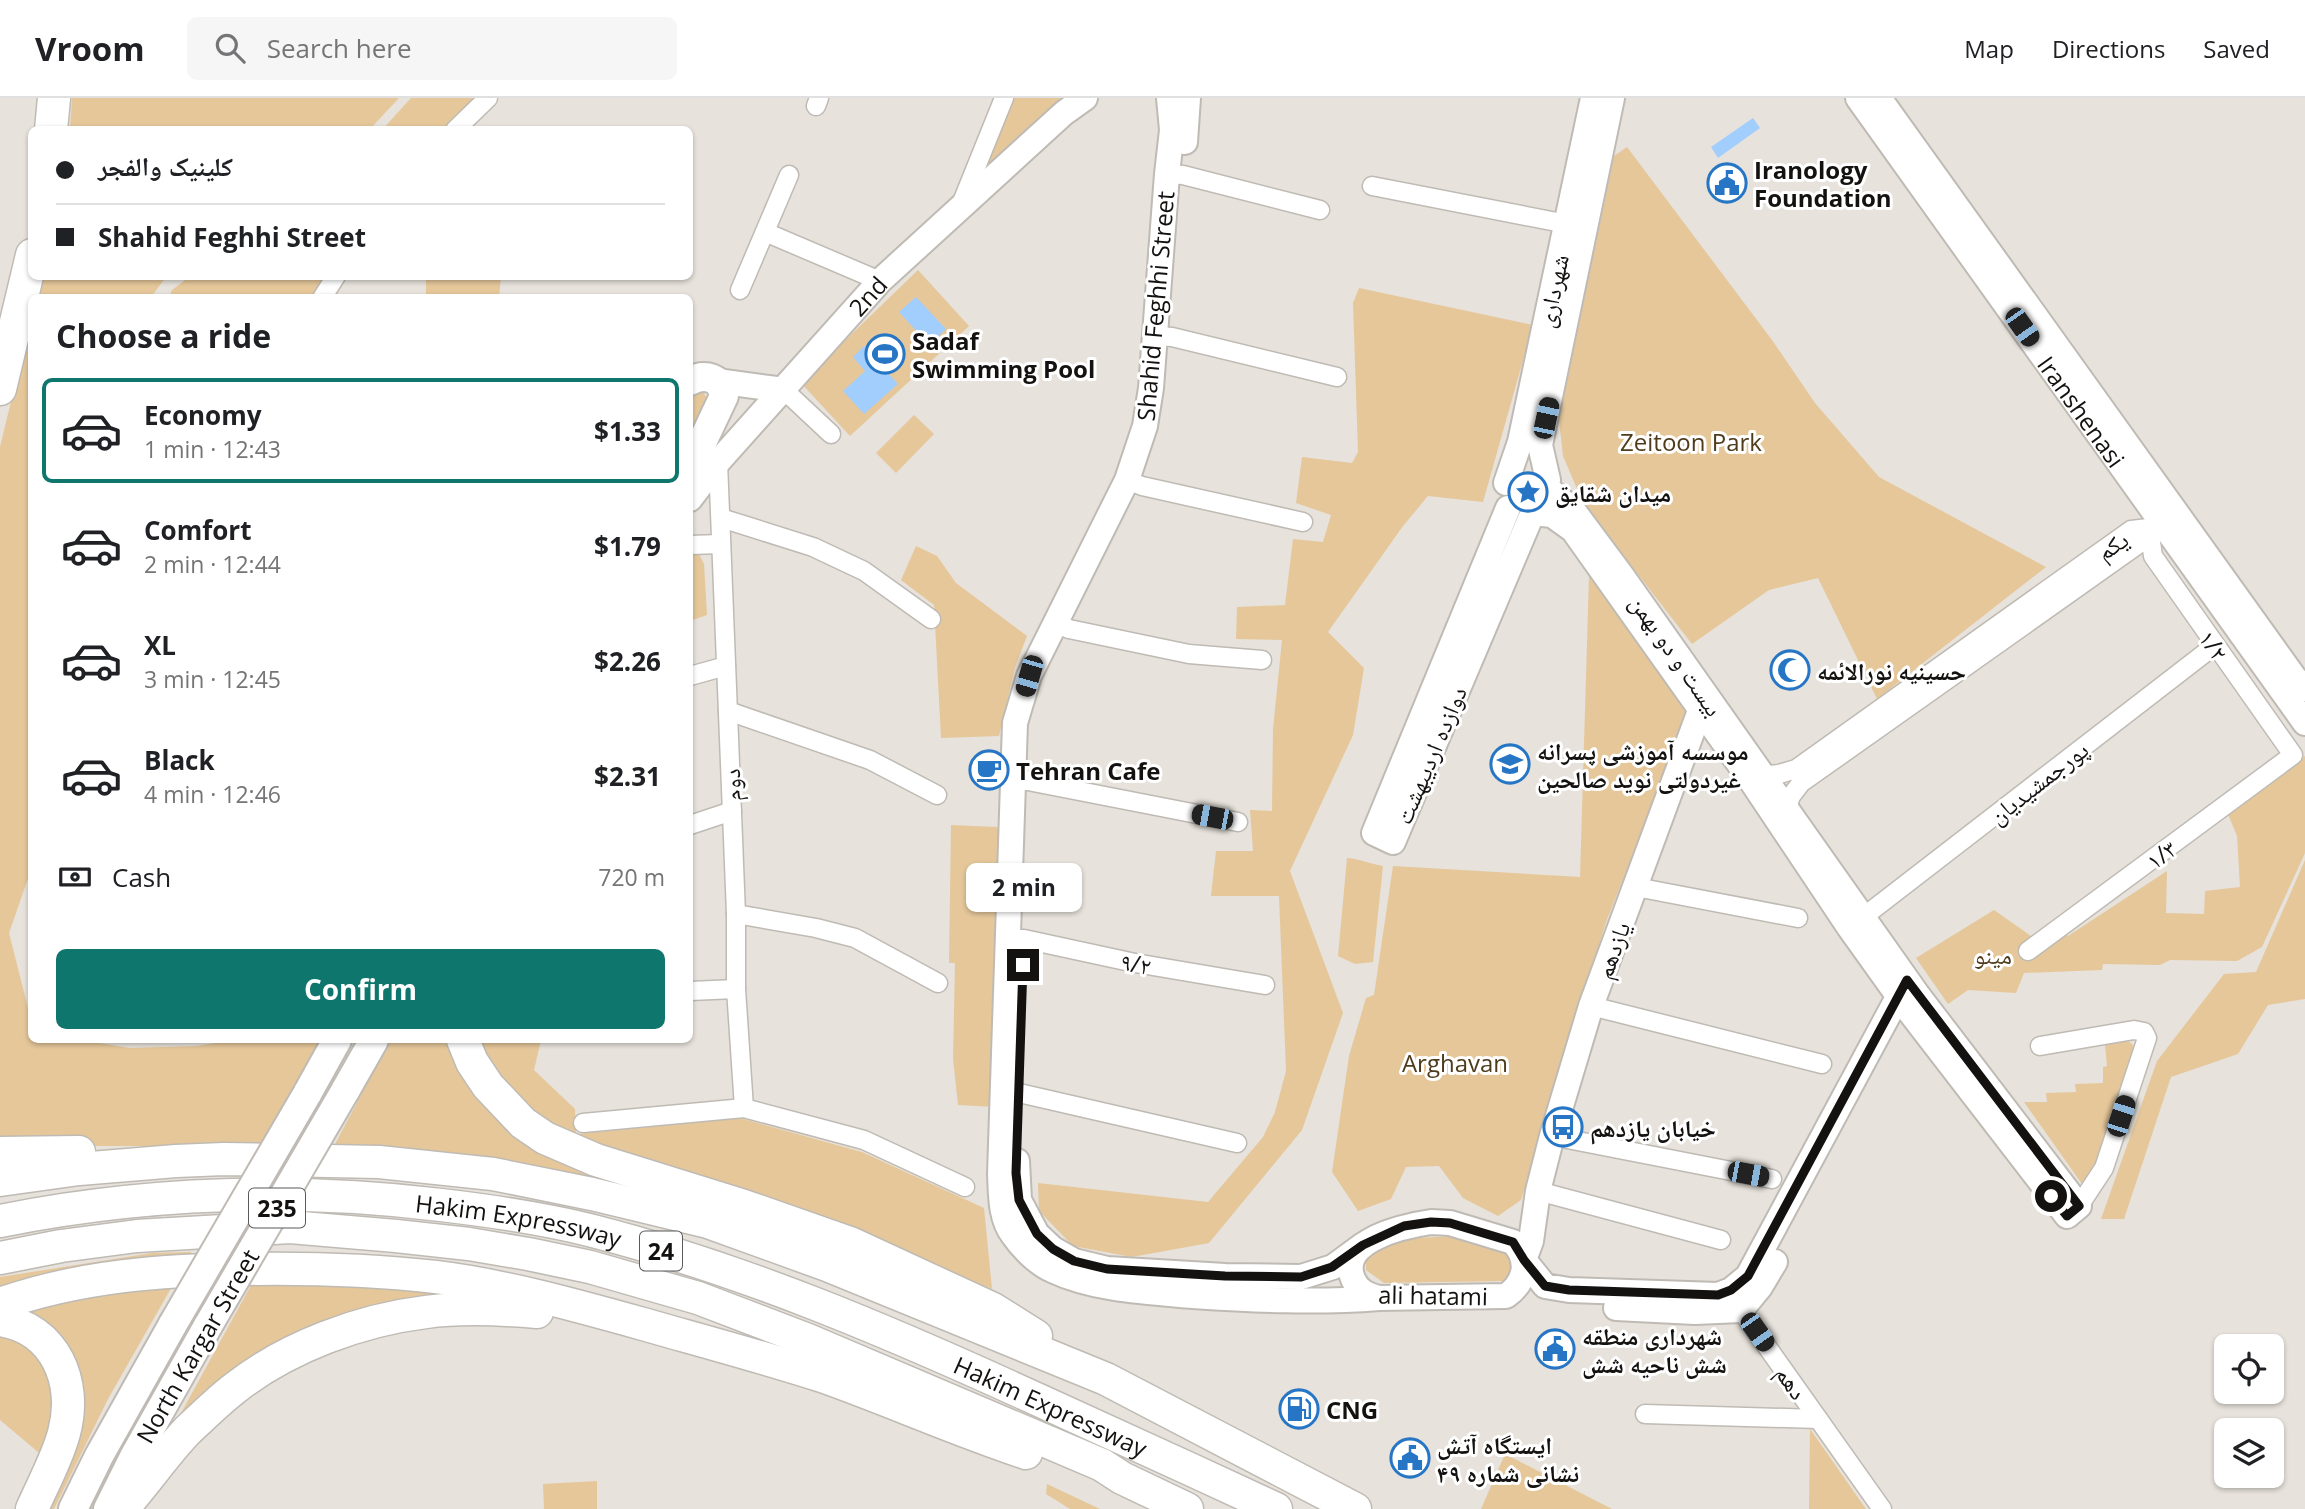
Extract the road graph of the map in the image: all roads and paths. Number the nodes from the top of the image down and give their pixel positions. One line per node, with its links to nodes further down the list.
1 (54, 98): 12 (highway)
2 (488, 98): 13 (street)
3 (1004, 98): 17 (street)
4 (1085, 98): 11 (street, 2nd)
5 (1169, 98): 15 (street, Shahid Feghhi Street)
6 (1188, 98): 15 (street, Shahid Feghhi Street)
7 (1593, 98): 20 (street, شهرداری)
8 (1612, 98): 20 (street, شهرداری)
9 (1858, 98): 19 (street, Iranshenasi)
10 (1879, 98): 19 (street, Iranshenasi)
11 (1069, 105): 17 (street, 2nd)
12 (51, 126)
13 (459, 126)
14 (789, 175): 21 (street)
15 (1175, 175): 18 (street); 25 (street, Shahid Feghhi Street)
16 (1372, 186): 20 (street)
17 (959, 210): 23 (street, 2nd)
18 (1320, 210)
19 (1953, 214): 38 (street, Iranshenasi)
20 (1576, 225): 36 (street, شهرداری); 36 (street, شهرداری)
21 (765, 232): 23 (street); 24 (street)
22 (28, 272): 28 (highway)
23 (880, 282): 29 (street, 2nd)
24 (740, 289)
25 (1164, 337): 26 (street); 34 (street, Shahid Feghhi Street)
26 (1337, 377)
27 (693, 379): 30 (main road)
28 (0, 389)
29 (784, 390): 30 (street); 31 (street); 33 (street, 2nd)
30 (718, 393): 32 (main road)
31 (831, 434)
32 (693, 459)
33 (718, 462): 35 (street, 2nd); 37 (street, دوم)
34 (1134, 483): 39 (street); 43 (street, Shahid Feghhi Street)
35 (693, 495)
36 (1531, 499): 36 (street, دوازده اردیبهشت); 49 (street, بیست و دو بهمن)
37 (721, 518): 40 (street, دوم); 42 (street)
38 (2161, 519): 44 (street, ۱/۲); 48 (street, Iranshenasi); 51 (street, Iranshenasi); 53 (street, یکم); 57 (street, یکم)
39 (1303, 522)
40 (721, 544): 41 (street); 46 (street, دوم)
41 (693, 545)
42 (931, 619)
43 (1062, 625): 45 (street); 54 (street, Shahid Feghhi Street)
44 (2214, 646): 52 (street, ۱/۲); 63 (street, پورجمشیدیان)
45 (1262, 660)
46 (726, 666): 47 (street); 50 (street, دوم)
47 (693, 675)
48 (2305, 689)
49 (1705, 704): 53 (street, بیست و دو بهمن); 60 (street, یازدهم); 70 (street, بیست و دو بهمن)
50 (728, 711): 55 (street); 56 (street, دوم)
51 (2305, 723)
52 (2293, 755): 65 (street, ۱/۳)
53 (1761, 776): 57 (street, بیست و دو بهمن)
54 (1020, 781): 58 (street); 64 (street, Shahid Feghhi Street)
55 (937, 795)
56 (732, 811): 59 (street); 61 (street, دوم)
57 (1786, 811): 63 (street, بیست و دو بهمن)
58 (1238, 822)
59 (693, 824)
60 (1636, 887): 62 (street); 71 (street, یازدهم)
61 (736, 914): 66 (street); 68 (street, دوم)
62 (1798, 918)
63 (1862, 918): 70 (street, بیست و دو بهمن)
64 (1015, 939): 67 (street, ۹/۲); 77 (street, Shahid Feghhi Street)
65 (2028, 951)
66 (938, 983)
67 (1265, 985)
68 (736, 989): 69 (street); 78 (street, دوم)
69 (693, 991)
70 (1908, 995): 88 (street); 97 (street)
71 (1591, 1006): 76 (street); 80 (street, یازدهم)
72 (335, 1043): 106 (main road, North Kargar Street / 235, bridge)
73 (372, 1043): 107 (main road, North Kargar Street / 235, bridge)
74 (464, 1043): 101 (highway)
75 (2040, 1046): 88 (street)
76 (1822, 1064)
77 (1011, 1093): 81 (street); 92 (street, Shahid Feghhi Street); 96 (street, Shahid Feghhi Street)
78 (744, 1108): 79 (street); 86 (street)
79 (583, 1123)
80 (1552, 1136): 84 (street); 87 (street, یازدهم)
81 (1237, 1143)
82 (0, 1153): 83 (highway)
83 (224, 1159): 85 (highway); 101 (highway)
84 (1772, 1179)
85 (0, 1180)
86 (965, 1187)
87 (1536, 1199): 90 (street); 91 (street); 94 (street, ali hatami)
88 (2079, 1206)
89 (0, 1221): 110 (highway, Hakim Expressway / 24)
90 (1483, 1232): 92 (street); 94 (street)
91 (1721, 1240)
92 (1363, 1245): 96 (street, ali hatami)
93 (0, 1258): 104 (highway, Hakim Expressway / 24)
94 (1524, 1260): 95 (street, ali hatami); 97 (street)
95 (1506, 1296): 96 (street, ali hatami); 97 (street)
96 (1379, 1298)
97 (1736, 1300): 103 (street, دهم)
98 (0, 1304): 99 (highway)
99 (624, 1319): 104 (highway); 108 (highway)
100 (0, 1320): 105 (highway)
101 (1106, 1379): 111 (highway)
102 (1645, 1414): 103 (street)
103 (1818, 1419): 112 (street, دهم)
104 (1122, 1478): 109 (highway, Hakim Expressway / 24)
105 (32, 1509)
106 (73, 1509)
107 (108, 1509)
108 (122, 1509)
109 (1187, 1509)
110 (1276, 1509)
111 (1355, 1509)
112 (1882, 1509)

